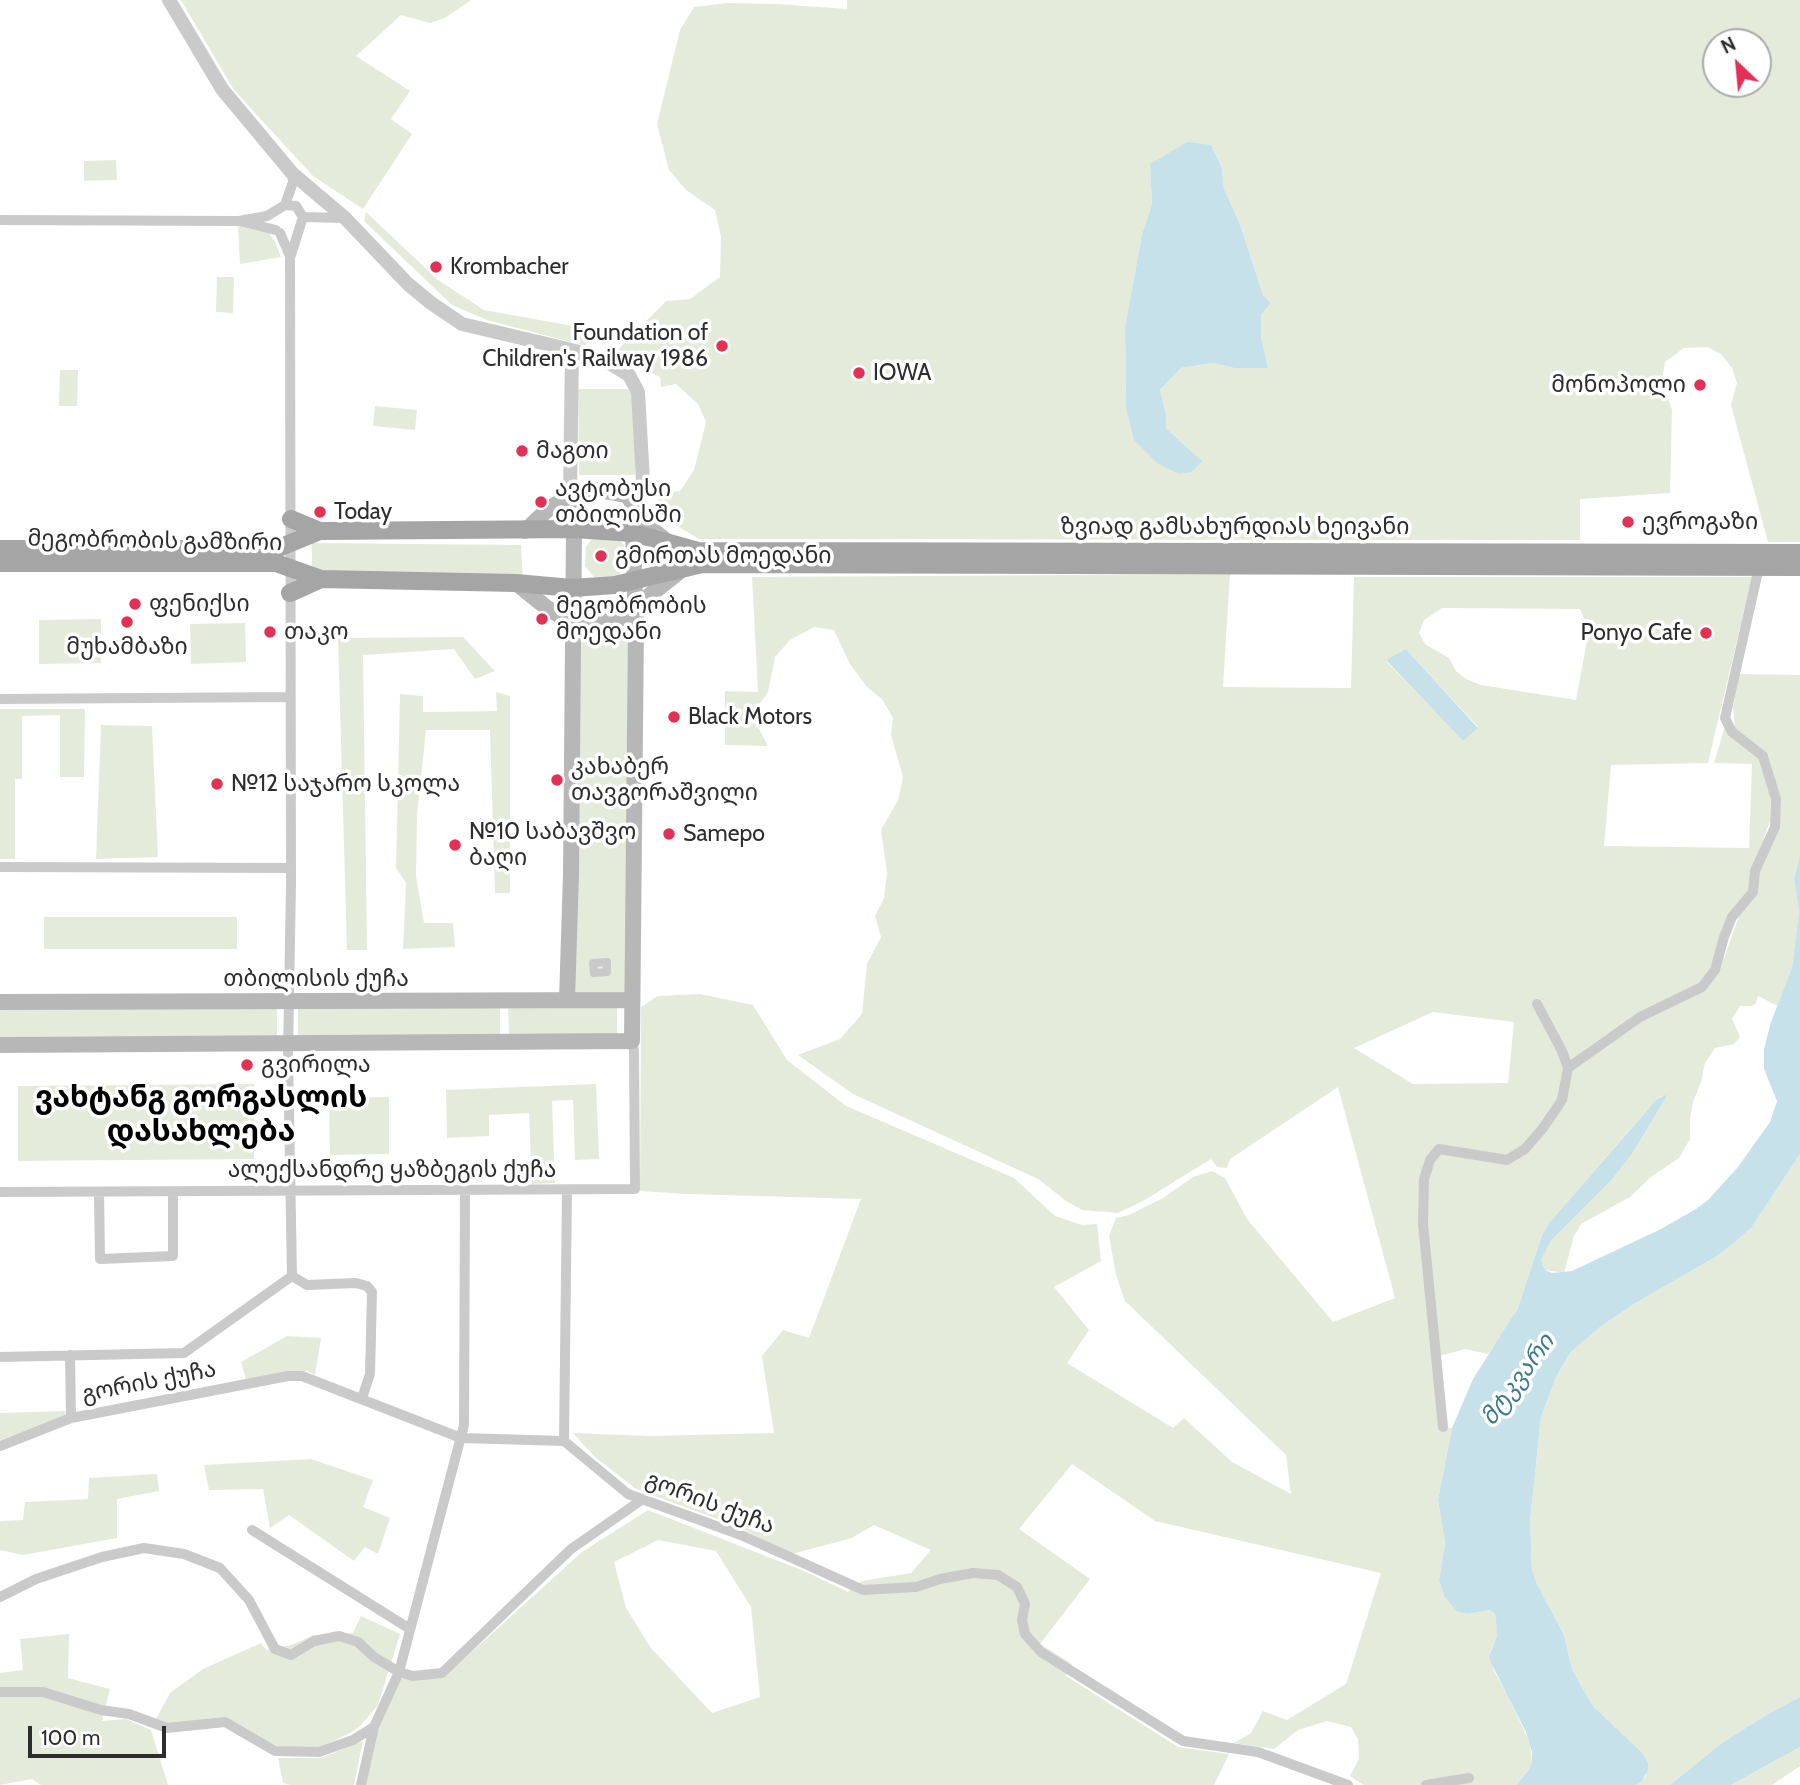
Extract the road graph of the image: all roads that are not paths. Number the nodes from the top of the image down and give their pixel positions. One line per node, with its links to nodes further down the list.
1 (169, 0): 2 (street)
2 (292, 173): 3 (street); 5 (street)
3 (285, 205): 4 (street); 8 (street)
4 (275, 212): 7 (street); 9 (street)
5 (345, 218): 8 (street); 11 (street)
6 (0, 220): 7 (street)
7 (239, 221): 9 (street)
8 (302, 223): 9 (street); 10 (street)
9 (278, 231): 10 (street)
10 (290, 258): 14 (street)
11 (572, 350): 12 (street); 13 (street)
12 (570, 495): 13 (main road); 15 (main road); 17 (main road)
13 (635, 504): 18 (main road); 20 (main road)
14 (291, 519): 16 (main road); 19 (street)
15 (574, 529): 17 (main road); 18 (main road); 33 (main road)
16 (320, 531): 17 (main road, მეგობრობის გამზირი); 19 (main road, მეგობრობის გამზირი)
17 (525, 531)
18 (633, 533): 20 (main road); 31 (main road)
19 (291, 543): 21 (main road, მეგობრობის გამზირი); 26 (street)
20 (671, 545): 23 (main road, ზვიად გამსახურდიას ხეივანი)
21 (0, 549)
22 (1800, 553): 24 (main road, ზვიად გამსახურდიას ხეივანი)
23 (1101, 558): 24 (main road, ზვიად გამსახურდიას ხეივანი); 27 (main road, ზვიად გამსახურდიას ხეივანი)
24 (1147, 558): 28 (main road, ზვიად გამსახურდიას ხეივანი)
25 (0, 563): 26 (main road, მეგობრობის გამზირი)
26 (291, 567): 30 (main road, მეგობრობის გამზირი); 34 (street)
27 (686, 567): 31 (main road); 35 (main road)
28 (1759, 567): 29 (main road, ზვიად გამსახურდიას ხეივანი); 49 (street)
29 (1800, 567)
30 (321, 579): 32 (main road, მეგობრობის გამზირი); 34 (main road)
31 (634, 580): 33 (main road); 35 (main road)
32 (516, 583): 33 (main road); 36 (main road)
33 (572, 588): 36 (main road)
34 (290, 593): 37 (street)
35 (636, 608): 36 (main road); 42 (main road)
36 (573, 623): 41 (main road)
37 (290, 697): 38 (street); 40 (street)
38 (0, 699)
39 (0, 867): 40 (street)
40 (290, 868): 44 (street)
41 (567, 1000): 42 (main road, თბილისის ქუჩა); 44 (main road, თბილისის ქუჩა)
42 (632, 1000): 46 (main road)
43 (0, 1002): 44 (main road, თბილისის ქუჩა)
44 (290, 1002): 47 (street)
45 (1537, 1004): 49 (street)
46 (632, 1041): 47 (main road); 50 (street, ალექსანდრე ყაზბეგის ქუჩა)
47 (290, 1042): 48 (main road); 55 (street)
48 (0, 1045)
49 (1568, 1068): 61 (street)
50 (567, 1190): 51 (street, ალექსანდრე ყაზბეგის ქუჩა); 63 (street)
51 (465, 1191): 55 (street, ალექსანდრე ყაზბეგის ქუჩა); 62 (street)
52 (0, 1192): 53 (street, ალექსანდრე ყაზბეგის ქუჩა)
53 (99, 1192): 54 (street, ალექსანდრე ყაზბეგის ქუჩა); 54 (street)
54 (173, 1192): 55 (street, ალექსანდრე ყაზბეგის ქუჩა)
55 (289, 1192): 56 (street)
56 (292, 1276): 57 (street); 59 (street)
57 (70, 1355): 58 (street); 60 (street)
58 (0, 1357)
59 (362, 1398): 60 (street, გორის ქუჩა); 62 (street, გორის ქუჩა)
60 (71, 1419): 64 (street, გორის ქუჩა)
61 (1443, 1427)
62 (461, 1438): 63 (street, გორის ქუჩა); 68 (street)
63 (564, 1441): 65 (street, გორის ქუჩა)
64 (0, 1446)
65 (643, 1499): 69 (street); 74 (street, გორის ქუჩა)
66 (252, 1530): 68 (street)
67 (0, 1597): 69 (street)
68 (411, 1629): 69 (street)
69 (398, 1672): 71 (street)
70 (0, 1692): 71 (street)
71 (374, 1727): 73 (street)
72 (1469, 1778): 75 (street)
73 (361, 1785)
74 (1348, 1785)
75 (1426, 1785)

